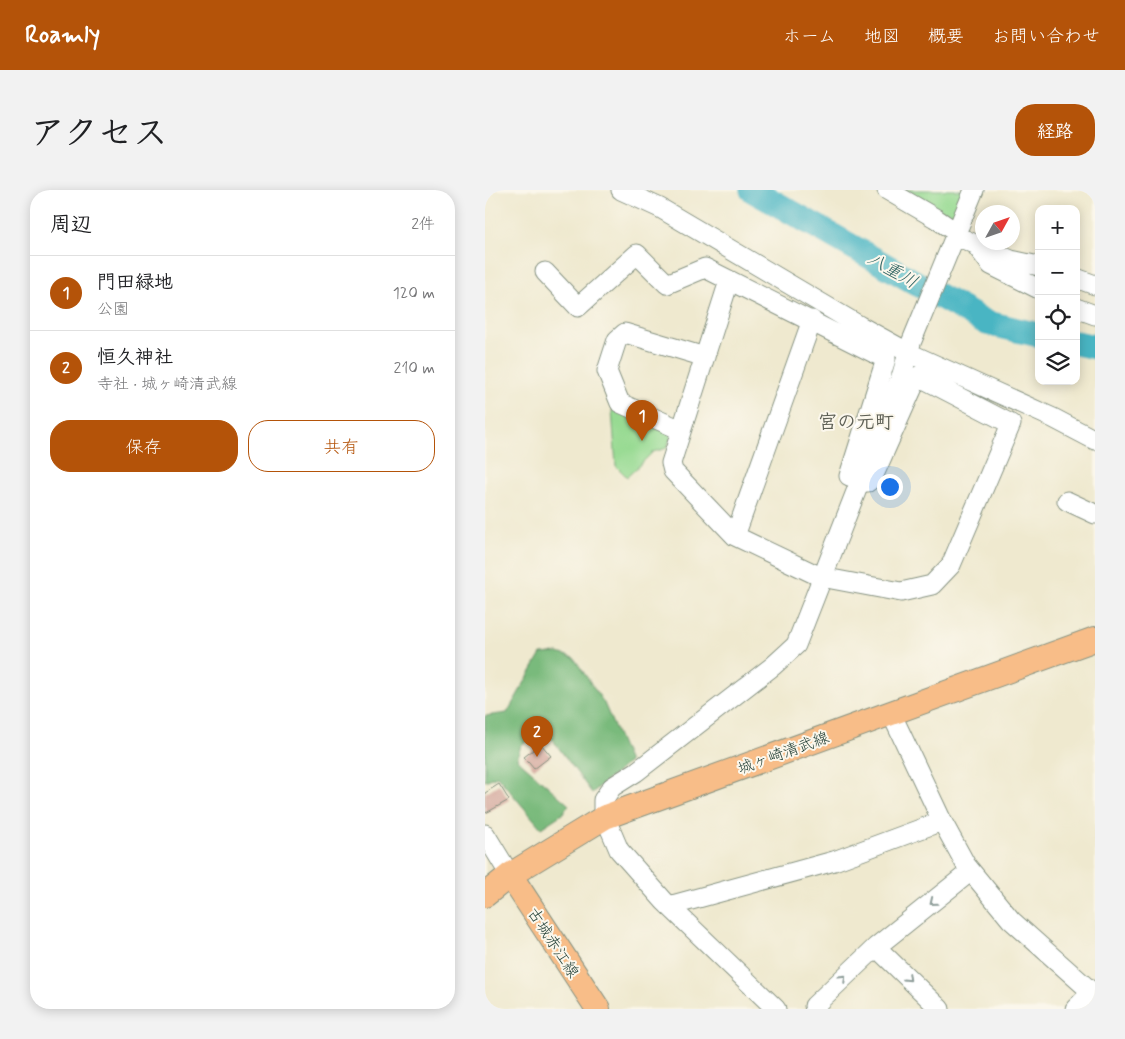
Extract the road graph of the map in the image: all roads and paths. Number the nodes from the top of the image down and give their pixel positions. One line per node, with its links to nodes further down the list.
1 (621, 190): 15 (street)
2 (887, 190): 4 (street)
3 (974, 190): 4 (street)
4 (957, 233): 5 (street); 15 (street)
5 (974, 244): 6 (street); 11 (street)
6 (1035, 265)
7 (545, 272): 9 (street)
8 (1080, 279): 10 (street)
9 (729, 281): 14 (street); 16 (street)
10 (1095, 285)
11 (1035, 287)
12 (1080, 310): 13 (street)
13 (1095, 316)
14 (812, 320): 19 (street); 22 (street)
15 (910, 348): 18 (street); 19 (street)
16 (705, 357): 17 (street); 17 (street)
17 (681, 430): 22 (street)
18 (1095, 440)
19 (860, 480): 23 (street); 23 (street)
20 (1067, 501): 21 (street)
21 (1095, 514)
22 (735, 536): 23 (street)
23 (821, 577): 26 (street)
24 (1095, 638): 25 (main road, 城ヶ崎清武線)
25 (891, 713): 26 (main road, 城ヶ崎清武線); 27 (street)
26 (605, 816): 30 (main road, 城ヶ崎清武線); 32 (street)
27 (942, 821): 29 (street); 32 (street)
28 (485, 834): 30 (street)
29 (971, 871): 33 (street, one-way to 33); 34 (street)
30 (510, 874): 31 (main road, 城ヶ崎清武線); 35 (main road, 古城赤江線)
31 (485, 895)
32 (669, 906): 36 (street)
33 (875, 947): 37 (street, one-way to 33); 38 (street, one-way to 38)
34 (1093, 993): 39 (street)
35 (598, 1009)
36 (776, 1009)
37 (817, 1009)
38 (940, 1009)
39 (1075, 1009)

